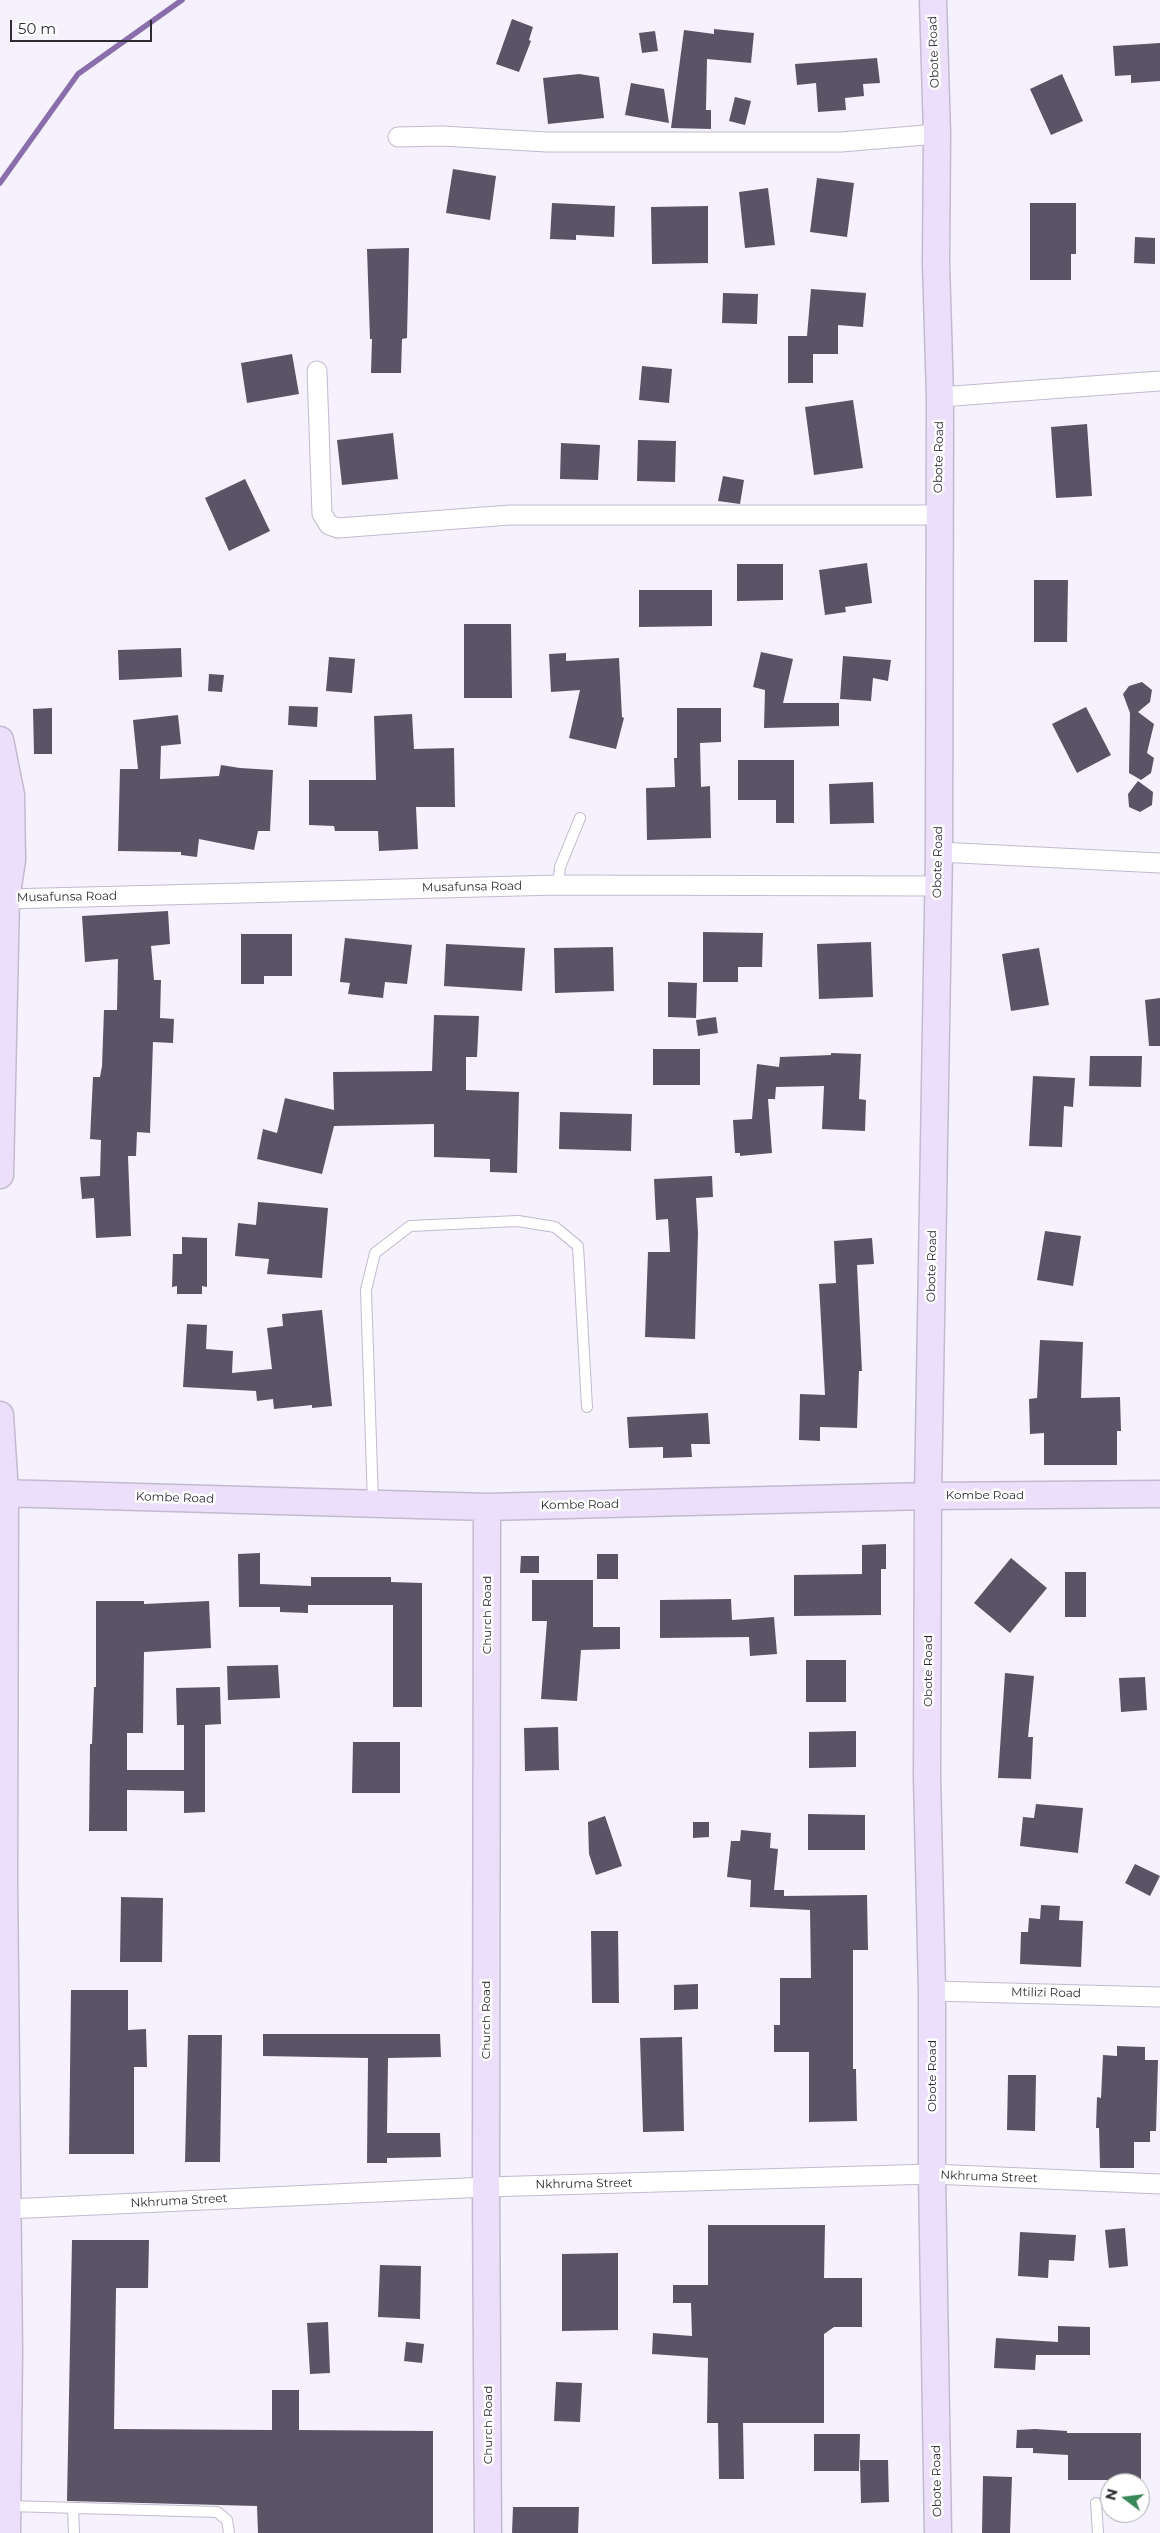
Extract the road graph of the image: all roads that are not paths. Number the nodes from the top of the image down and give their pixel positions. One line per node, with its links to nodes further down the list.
1 (933, 0): 2 (street, Obote Road)
2 (937, 134): 3 (street); 6 (street, Obote Road)
3 (398, 137)
4 (317, 372): 7 (street)
5 (1160, 380): 6 (street)
6 (940, 397): 7 (street, Obote Road)
7 (939, 515): 10 (street, Obote Road)
8 (0, 740): 14 (street)
9 (580, 818): 12 (lane)
10 (939, 852): 11 (street); 13 (street, Obote Road)
11 (1160, 863)
12 (558, 885): 13 (street, Musafunsa Road); 14 (street, Musafunsa Road)
13 (937, 886): 20 (street, Obote Road)
14 (6, 898): 15 (street)
15 (0, 1175)
16 (587, 1406): 21 (lane)
17 (0, 1415): 18 (street)
18 (2, 1493): 21 (street, Kombe Road); 23 (street)
19 (1160, 1494): 20 (street, Kombe Road)
20 (928, 1496): 22 (street, Kombe Road); 24 (street, Obote Road)
21 (374, 1504): 22 (street, Kombe Road)
22 (488, 1507): 28 (street, Church Road)
23 (2, 1880): 29 (street)
24 (932, 1991): 25 (street, Mtilizi Road); 26 (street, Obote Road)
25 (1160, 1997)
26 (932, 2174): 27 (street, Nkhruma Street); 28 (street, Nkhruma Street); 37 (street, Obote Road)
27 (1160, 2184)
28 (486, 2186): 29 (street, Nkhruma Street); 36 (street, Church Road)
29 (8, 2209): 31 (street)
30 (1096, 2503): 38 (lane)
31 (8, 2506): 32 (lane); 33 (street)
32 (73, 2508): 34 (lane); 35 (lane)
33 (7, 2533)
34 (74, 2533)
35 (229, 2533)
36 (488, 2533)
37 (938, 2533)
38 (1098, 2533)

